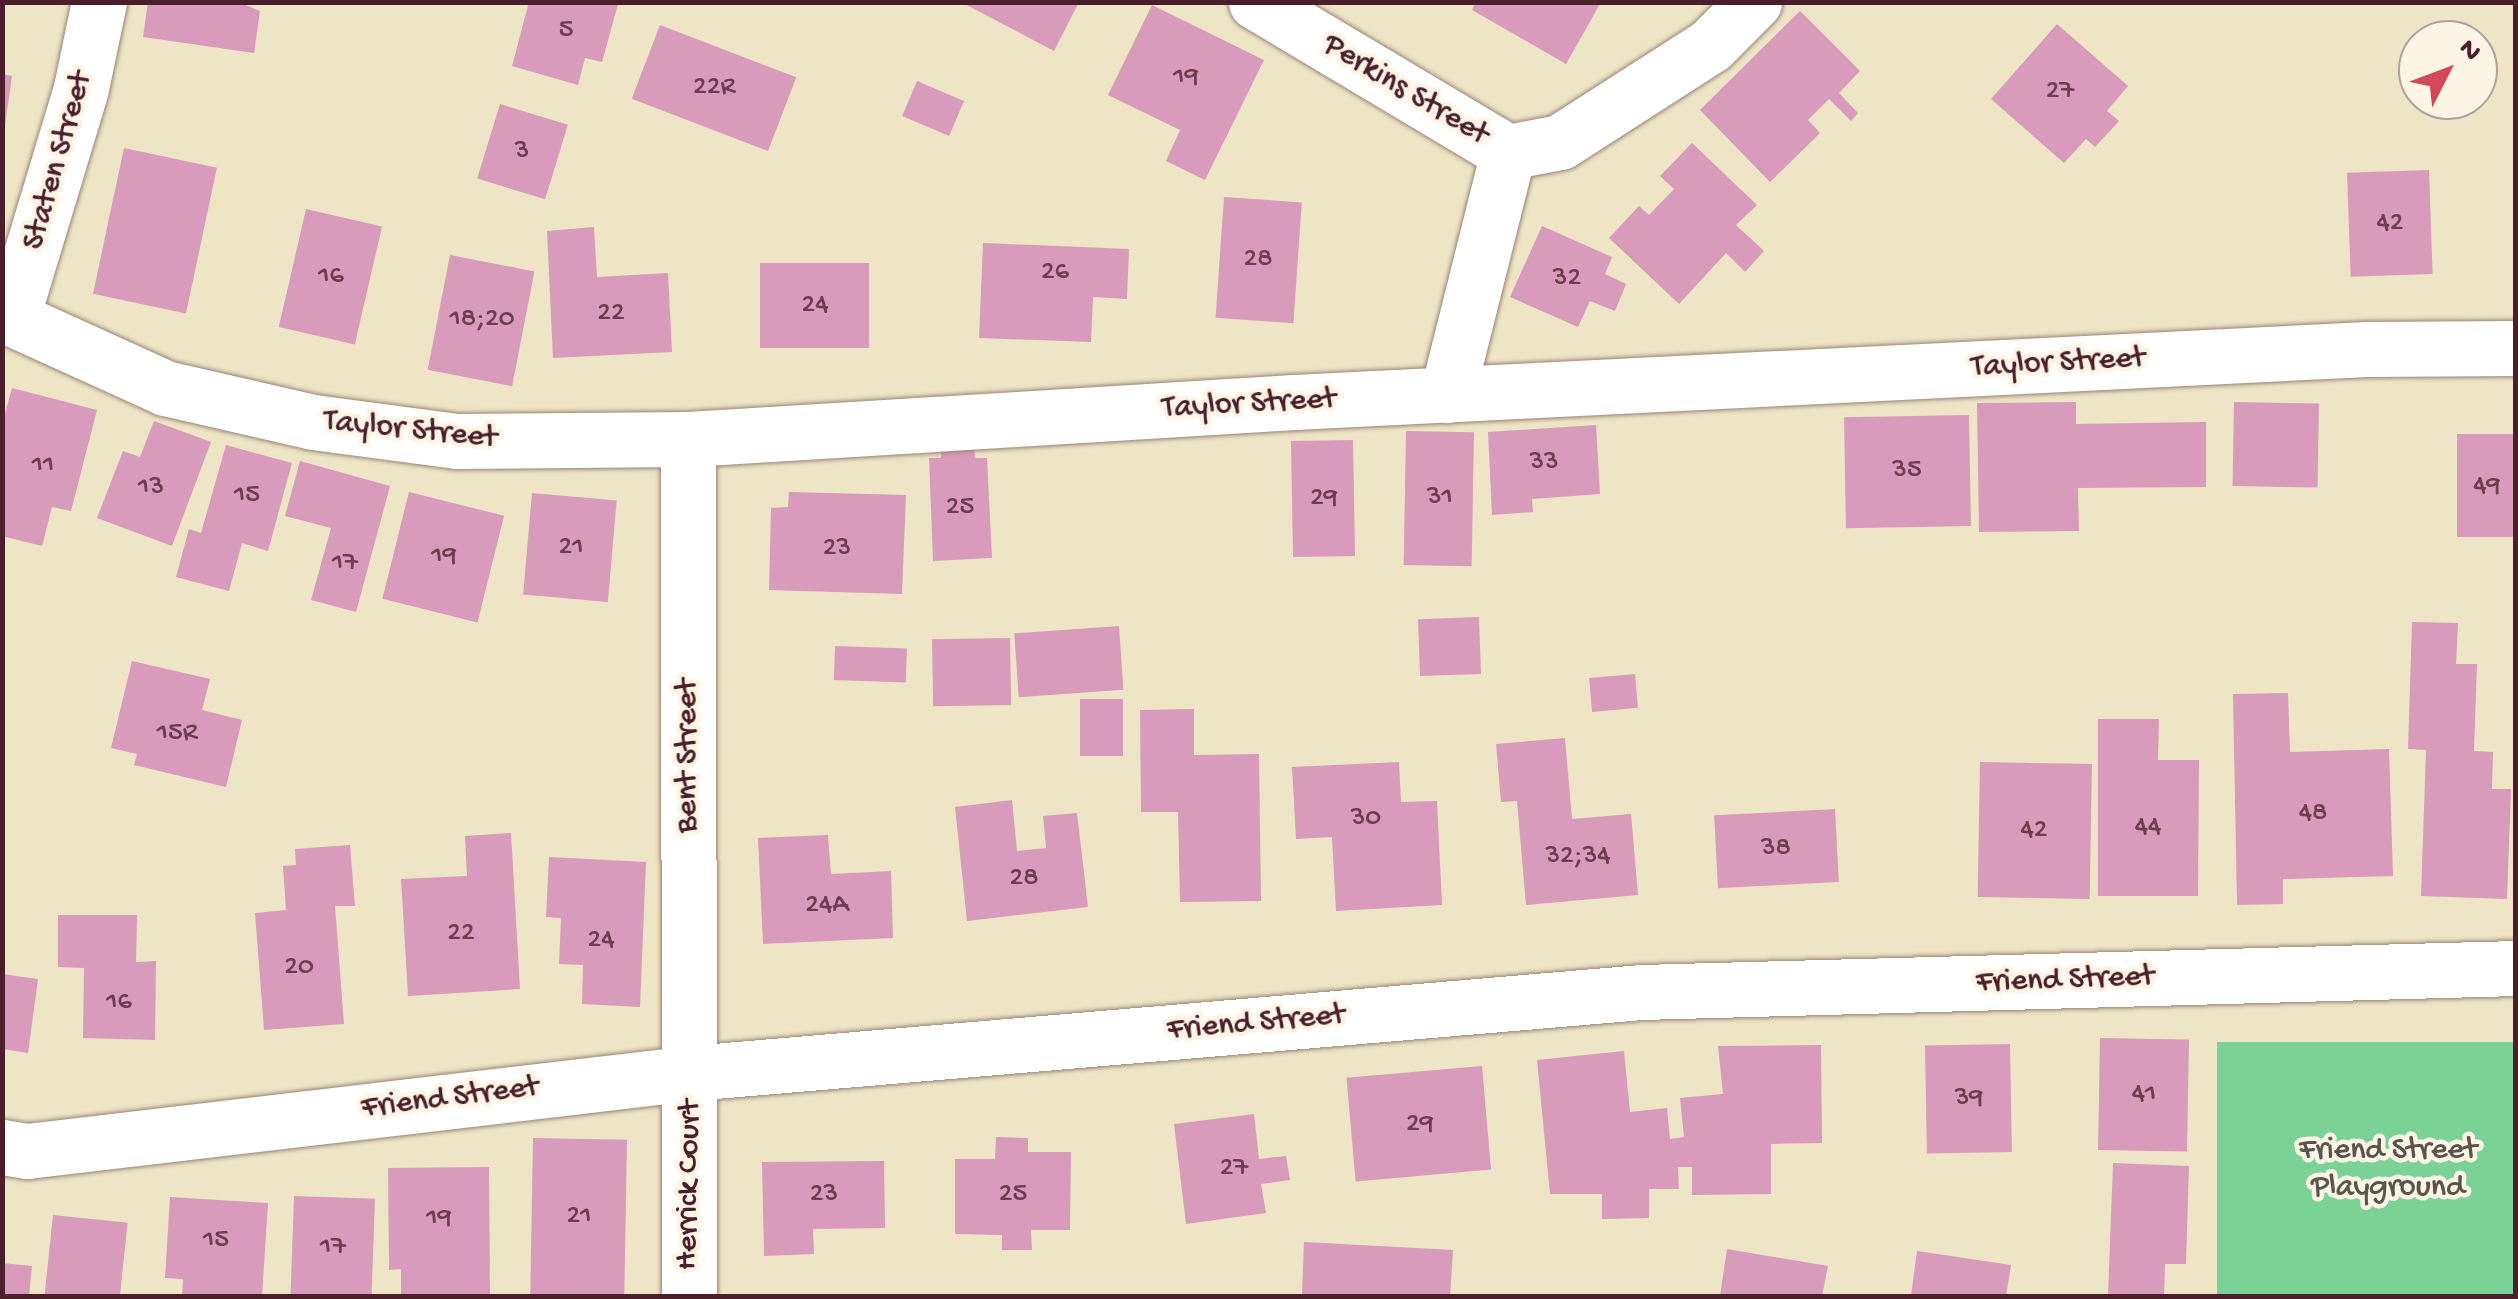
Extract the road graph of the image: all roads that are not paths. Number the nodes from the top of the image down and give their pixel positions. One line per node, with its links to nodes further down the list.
1 (98, 2): 5 (street, Staten Street)
2 (1256, 2): 4 (street, Perkins Street)
3 (1754, 2): 4 (street, Perkins Street)
4 (1508, 152): 7 (street)
5 (7, 316): 8 (street, Taylor Street)
6 (2516, 348): 7 (street, Taylor Street)
7 (1446, 395): 8 (street, Taylor Street)
8 (688, 439): 10 (street, Bent Street)
9 (2516, 968): 10 (street, Friend Street)
10 (691, 1073): 11 (street, Friend Street); 12 (street, Herrick Court)
11 (2, 1147)
12 (689, 1296)

